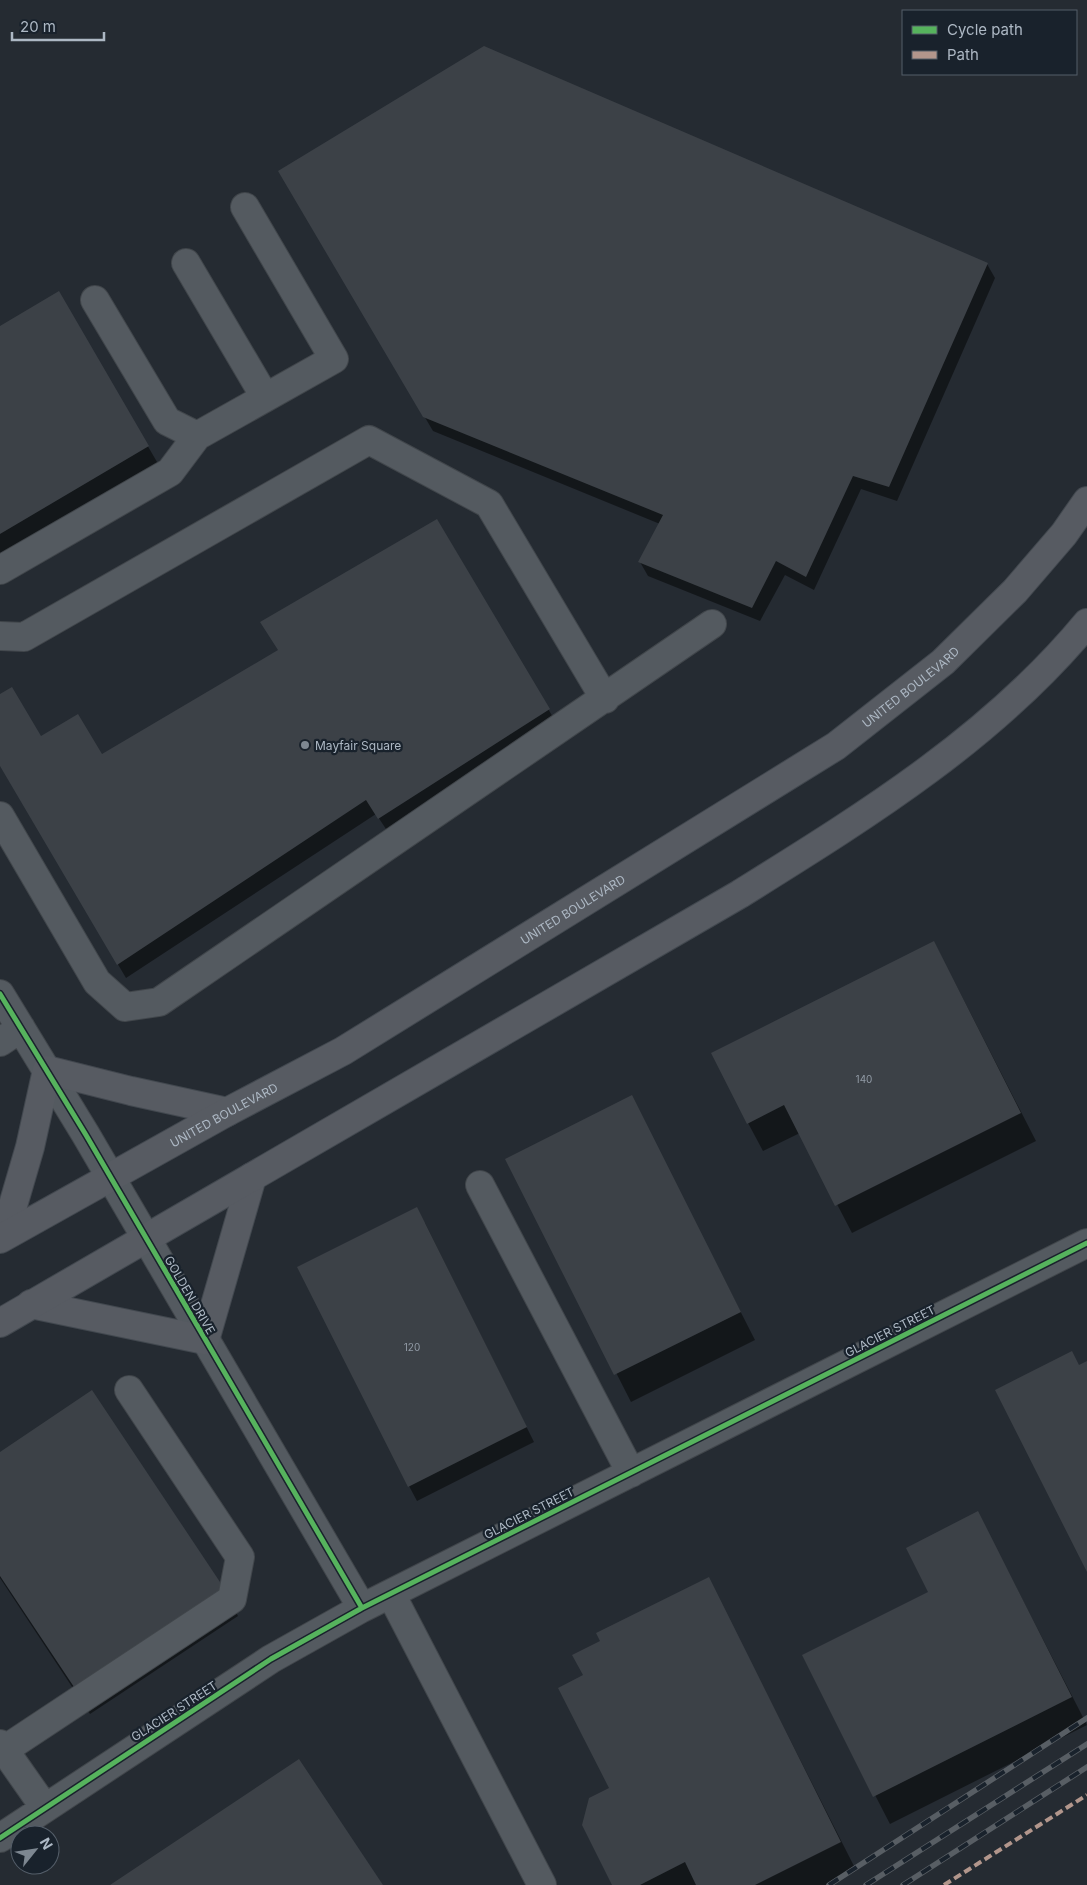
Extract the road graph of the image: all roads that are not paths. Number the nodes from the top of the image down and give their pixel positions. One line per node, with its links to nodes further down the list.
1 (246, 206): 4 (street)
2 (186, 263): 4 (street)
3 (95, 300): 5 (street)
4 (265, 397): 5 (street)
5 (197, 436): 7 (street)
6 (1087, 501): 16 (main road, UNITED BOULEVARD)
7 (0, 570)
8 (1087, 623): 18 (main road)
9 (712, 624): 11 (street)
10 (0, 636): 11 (street)
11 (605, 699): 12 (street)
12 (0, 816)
13 (0, 994): 14 (street, GOLDEN DRIVE)
14 (10, 1035): 15 (street, GOLDEN DRIVE)
15 (47, 1070): 16 (main road); 17 (street, GOLDEN DRIVE); 20 (main road)
16 (227, 1112): 17 (main road, UNITED BOULEVARD)
17 (109, 1176): 20 (main road, UNITED BOULEVARD); 21 (street, GOLDEN DRIVE)
18 (252, 1177): 21 (main road); 25 (main road)
19 (480, 1185): 27 (street)
20 (2, 1238)
21 (145, 1238): 23 (main road); 25 (street, GOLDEN DRIVE)
22 (1087, 1242): 27 (street, GLACIER STREET)
23 (31, 1304): 24 (main road); 25 (main road)
24 (0, 1323)
25 (204, 1340): 29 (street, GOLDEN DRIVE)
26 (129, 1390): 30 (street)
27 (630, 1473): 28 (street, GLACIER STREET)
28 (391, 1594): 29 (street, GLACIER STREET); 33 (street)
29 (362, 1608): 31 (street, GLACIER STREET)
30 (2, 1747): 31 (street)
31 (45, 1808): 32 (street, GLACIER STREET)
32 (0, 1838)
33 (542, 1885)

